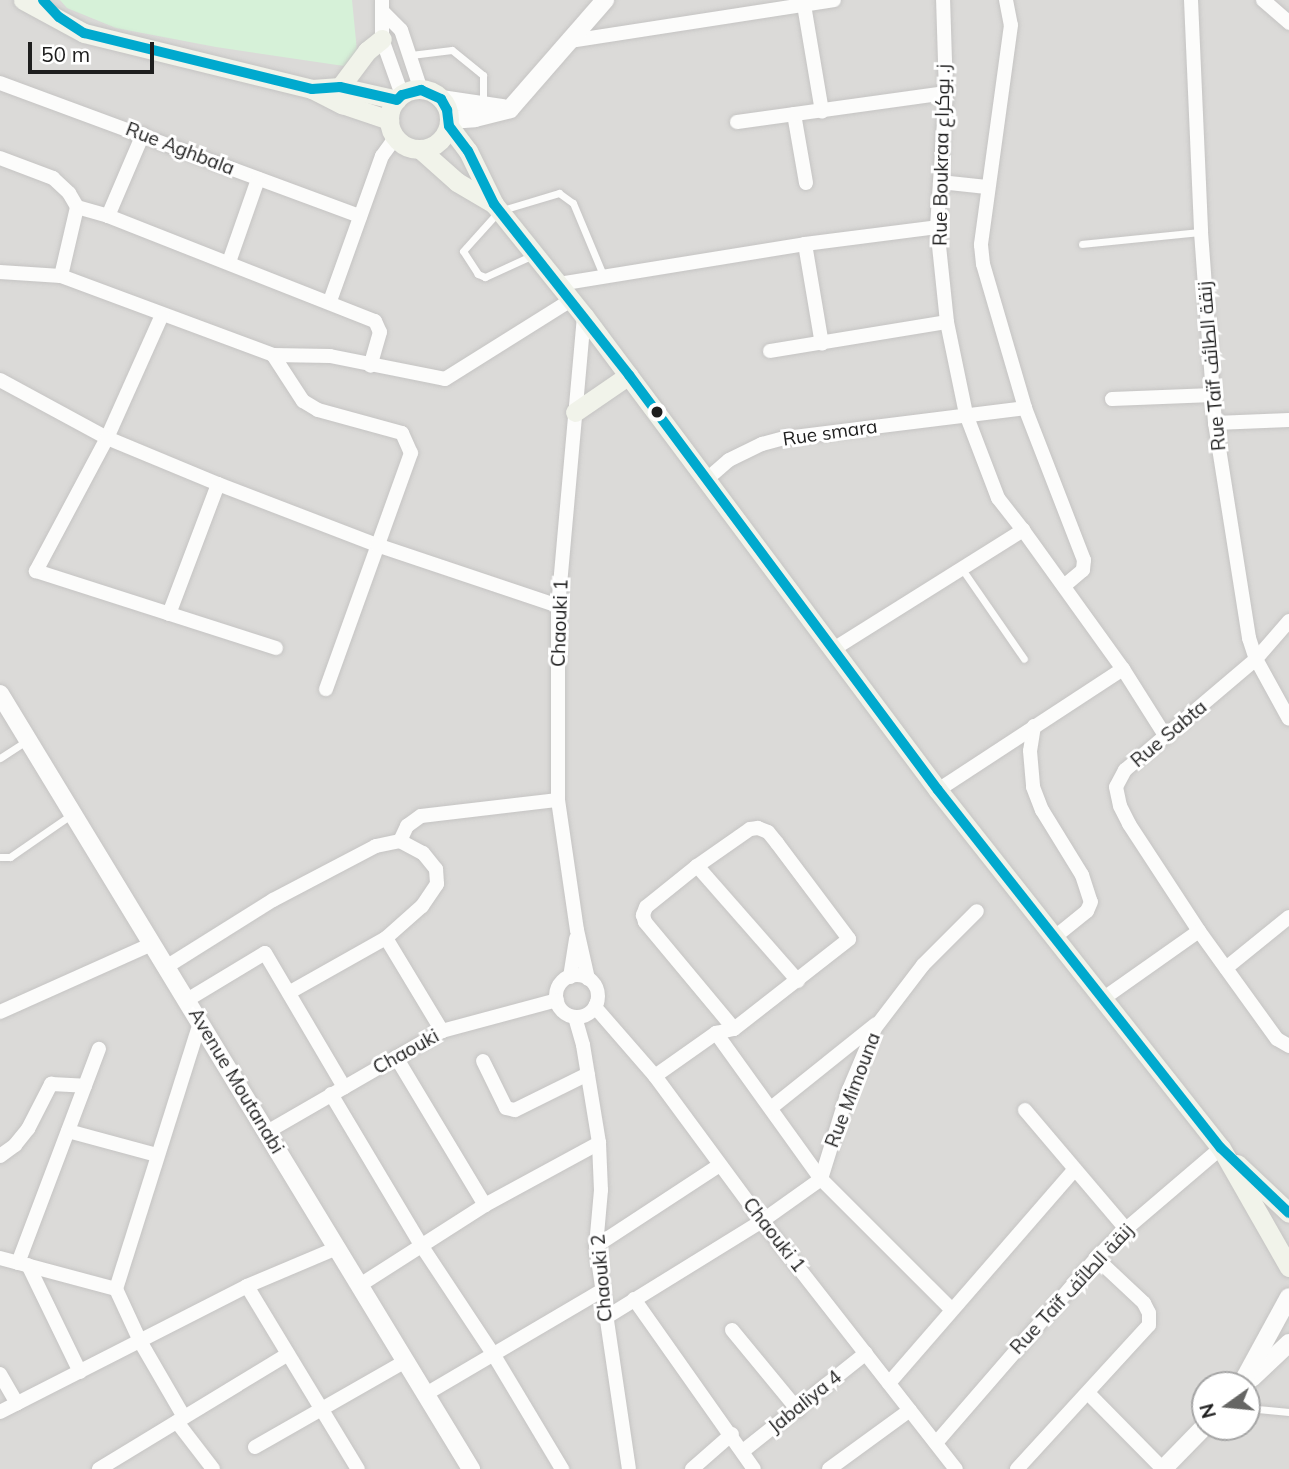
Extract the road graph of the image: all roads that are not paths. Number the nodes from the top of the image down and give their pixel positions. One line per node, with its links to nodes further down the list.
1 (23, 0): 12 (main road)
2 (43, 0): 12 (main road)
3 (606, 0): 15 (street)
4 (834, 0): 9 (street)
5 (943, 0): 21 (street, Rue Boukraa ز. بوكراع)
6 (1006, 0): 37 (street)
7 (1191, 0): 43 (street, Rue Taïf زنقة الطائف)
8 (1263, 0): 13 (street)
9 (804, 5): 11 (street); 26 (street)
10 (382, 6): 14 (street); 16 (street)
11 (752, 6): 15 (street)
12 (59, 17): 19 (main road)
13 (1289, 23)
14 (382, 39): 18 (main road); 22 (street)
15 (570, 41): 25 (street)
16 (411, 55): 20 (street); 24 (lane)
17 (0, 83): 31 (street, Rue Aghbala)
18 (340, 87): 19 (main road); 22 (main road)
19 (312, 89): 30 (main road)
20 (421, 90): 22 (main road); 23 (main road)
21 (946, 93): 26 (street); 35 (street, Rue Boukraa ز. بوكراع)
22 (399, 97): 30 (main road)
23 (441, 99): 24 (street); 29 (main road)
24 (483, 104): 25 (street)
25 (510, 109): 29 (street)
26 (822, 111): 27 (street)
27 (794, 114): 28 (street); 36 (street)
28 (737, 122)
29 (449, 123): 32 (main road); 39 (main road)
30 (392, 129): 32 (main road); 41 (street)
31 (143, 134): 34 (street, Rue Aghbala); 40 (street)
32 (421, 150): 39 (main road)
33 (0, 158): 38 (street)
34 (258, 179): 41 (street, Rue Aghbala); 47 (street)
35 (940, 182): 37 (street); 42 (street, Rue Boukraa ز. بوكراع)
36 (806, 183)
37 (987, 187): 64 (street)
38 (77, 208): 40 (street); 49 (street)
39 (496, 208): 46 (main road); 46 (lane); 50 (lane)
40 (108, 216): 47 (street)
41 (360, 216): 52 (street)
42 (937, 227): 44 (street); 55 (street, Rue Boukraa ز. بوكراع)
43 (1201, 232): 45 (lane); 62 (street, Rue Taïf زنقة الطائف)
44 (806, 244): 50 (street); 56 (street)
45 (1082, 244)
46 (535, 254): 51 (main road)
47 (229, 262): 52 (street)
48 (1, 270): 49 (street)
49 (61, 276): 53 (street)
50 (604, 278): 51 (street)
51 (565, 292): 54 (main road); 59 (street)
52 (330, 302): 59 (street)
53 (162, 315): 58 (street); 69 (street)
54 (584, 316): 60 (main road); 65 (street, Chaouki 1)
55 (947, 322): 56 (street); 66 (street, Rue Boukraa ز. بوكراع)
56 (822, 344): 57 (street)
57 (770, 351)
58 (273, 355): 59 (street); 73 (street)
59 (370, 366)
60 (629, 375): 65 (main road); 70 (main road)
61 (0, 380): 69 (street)
62 (1213, 395): 63 (street); 68 (street, Rue Taïf زنقة الطائف)
63 (1112, 399)
64 (1025, 408): 66 (street, Rue smara); 75 (street)
65 (575, 412): 76 (street, Chaouki 1)
66 (966, 414): 70 (street, Rue smara); 72 (street, Rue Boukraa ز. بوكراع)
67 (1289, 420): 68 (street)
68 (1215, 423): 82 (street, Rue Taïf زنقة الطائف)
69 (107, 438): 71 (street); 77 (street)
70 (706, 480): 80 (main road)
71 (218, 484): 73 (street); 77 (street)
72 (1023, 530): 74 (street); 75 (street, Rue Boukraa ز. بوكراع)
73 (377, 545): 76 (street); 84 (street)
74 (961, 569): 80 (street); 81 (lane)
75 (1064, 586): 83 (street, Rue Boukraa ز. بوكراع)
76 (558, 606): 92 (street, Chaouki 1)
77 (169, 614): 79 (street)
78 (1289, 621): 82 (street, Rue Sabta)
79 (276, 648)
80 (832, 650): 91 (main road)
81 (1024, 659)
82 (1256, 659): 86 (street, Rue Taïf زنقة الطائف); 88 (street, Rue Sabta)
83 (1123, 669): 87 (street); 88 (street, Rue Boukraa ز. بوكراع)
84 (326, 689)
85 (0, 694): 89 (street, Avenue Moutanabi)
86 (1289, 719)
87 (1034, 726): 91 (street); 101 (street)
88 (1166, 737): 100 (street, Rue Sabta)
89 (28, 740): 90 (lane); 93 (street, Avenue Moutanabi)
90 (0, 758)
91 (938, 790): 101 (main road)
92 (558, 800): 94 (street); 99 (street, Chaouki 1)
93 (73, 814): 95 (lane); 103 (street, Avenue Moutanabi)
94 (400, 841): 102 (street); 104 (street)
95 (0, 857)
96 (697, 866): 108 (street); 108 (street); 118 (street)
97 (977, 911): 116 (street, Rue Mimouna)
98 (1289, 917): 105 (street)
99 (577, 930): 106 (street, Chaouki 1); 107 (street, Chaouki 1)
100 (1199, 931): 105 (street); 110 (street)
101 (1056, 936): 110 (main road)
102 (386, 938): 109 (street); 119 (street)
103 (152, 944): 104 (street, Avenue Moutanabi); 114 (street)
104 (166, 967): 111 (street, Avenue Moutanabi)
105 (1226, 968): 122 (street)
106 (570, 977): 107 (street); 112 (street)
107 (588, 979): 113 (street)
108 (798, 981): 118 (street)
109 (290, 992): 111 (street); 129 (street)
110 (1104, 998): 135 (main road)
111 (187, 1000): 117 (street, Avenue Moutanabi)
112 (557, 1000): 115 (street); 119 (street, Chaouki)
113 (595, 1006): 115 (street); 121 (street, Chaouki 2); 127 (street, Chaouki 1)
114 (0, 1012)
115 (575, 1017): 121 (street, Chaouki 2)
116 (879, 1022): 130 (street); 140 (street, Rue Mimouna)
117 (200, 1023): 133 (street, Avenue Moutanabi); 136 (street)
118 (734, 1029): 120 (street)
119 (442, 1031): 124 (street, Chaouki)
120 (716, 1033): 127 (street); 130 (street, Rue Mimouna)
121 (583, 1045): 126 (street, Chaouki 2)
122 (1289, 1046)
123 (99, 1049): 128 (street)
124 (396, 1057): 129 (street, Chaouki); 141 (street)
125 (483, 1061): 126 (street)
126 (588, 1074): 134 (street, Chaouki 2)
127 (655, 1076): 138 (street, Chaouki 1)
128 (85, 1086): 132 (street); 137 (street)
129 (338, 1091): 133 (street, Chaouki); 145 (street)
130 (771, 1108): 140 (street, Rue Mimouna)
131 (1025, 1110): 139 (street)
132 (68, 1131): 136 (street); 150 (street)
133 (267, 1132): 147 (street, Avenue Moutanabi)
134 (598, 1143): 141 (street); 146 (street, Chaouki 2)
135 (1221, 1149): 142 (main road); 144 (street, Rue Taïf زنقة الطائف); 151 (main road)
136 (157, 1155): 154 (street)
137 (0, 1156)
138 (720, 1165): 143 (street, Chaouki 1); 146 (street)
139 (1074, 1170): 144 (street); 158 (street)
140 (821, 1179): 143 (street); 158 (street, Rue Mimouna)
141 (485, 1205): 145 (street)
142 (1289, 1213)
143 (762, 1221): 157 (street); 163 (street, Chaouki 1)
144 (1126, 1228): 149 (street, Rue Taïf زنقة الطائف)
145 (421, 1245): 152 (street); 165 (street)
146 (596, 1246): 155 (street, Chaouki 2)
147 (337, 1248): 152 (street, Avenue Moutanabi); 153 (street)
148 (0, 1258): 150 (street)
149 (1096, 1258): 172 (street); 184 (street, Rue Taïf زنقة الطائف)
150 (23, 1264): 154 (street); 169 (street)
151 (1289, 1267)
152 (360, 1285): 166 (street, Avenue Moutanabi)
153 (247, 1286): 161 (street); 164 (street)
154 (116, 1289): 161 (street)
155 (601, 1291): 159 (street, Chaouki 2); 165 (street)
156 (1289, 1297): 167 (street)
157 (635, 1299): 159 (street); 182 (street)
158 (952, 1310): 171 (street)
159 (605, 1318): 193 (street, Chaouki 2)
160 (732, 1331): 177 (street)
161 (140, 1341): 169 (street); 181 (street)
162 (1289, 1343): 168 (street)
163 (866, 1353): 171 (street, Chaouki 1); 177 (street, Jabaliya 4)
164 (288, 1354): 175 (street); 181 (street)
165 (495, 1357): 173 (street); 192 (street)
166 (406, 1361): 173 (street, Avenue Moutanabi); 175 (street)
167 (1250, 1371)
168 (1258, 1371)
169 (80, 1372): 174 (street)
170 (0, 1374): 174 (street)
171 (889, 1383): 178 (street, Chaouki 1)
172 (1088, 1393): 197 (street); 198 (street)
173 (426, 1394): 191 (street, Avenue Moutanabi)
174 (17, 1404): 179 (street)
175 (320, 1408): 185 (street); 190 (street)
176 (1261, 1409): 180 (lane)
177 (798, 1410): 186 (street, Jabaliya 4)
178 (910, 1410): 184 (street, Chaouki 1); 196 (street)
179 (0, 1412)
180 (1289, 1412)
181 (181, 1420): 188 (street); 189 (street)
182 (732, 1434): 186 (street); 194 (street)
183 (1191, 1440): 198 (street)
184 (936, 1443): 187 (street, Chaouki 1)
185 (255, 1447)
186 (743, 1451): 195 (street)
187 (949, 1466)
188 (99, 1469)
189 (213, 1469)
190 (358, 1469)
191 (471, 1469)
192 (562, 1469)
193 (629, 1469)
194 (692, 1469)
195 (754, 1469)
196 (829, 1469)
197 (1017, 1469)
198 (1163, 1469)

